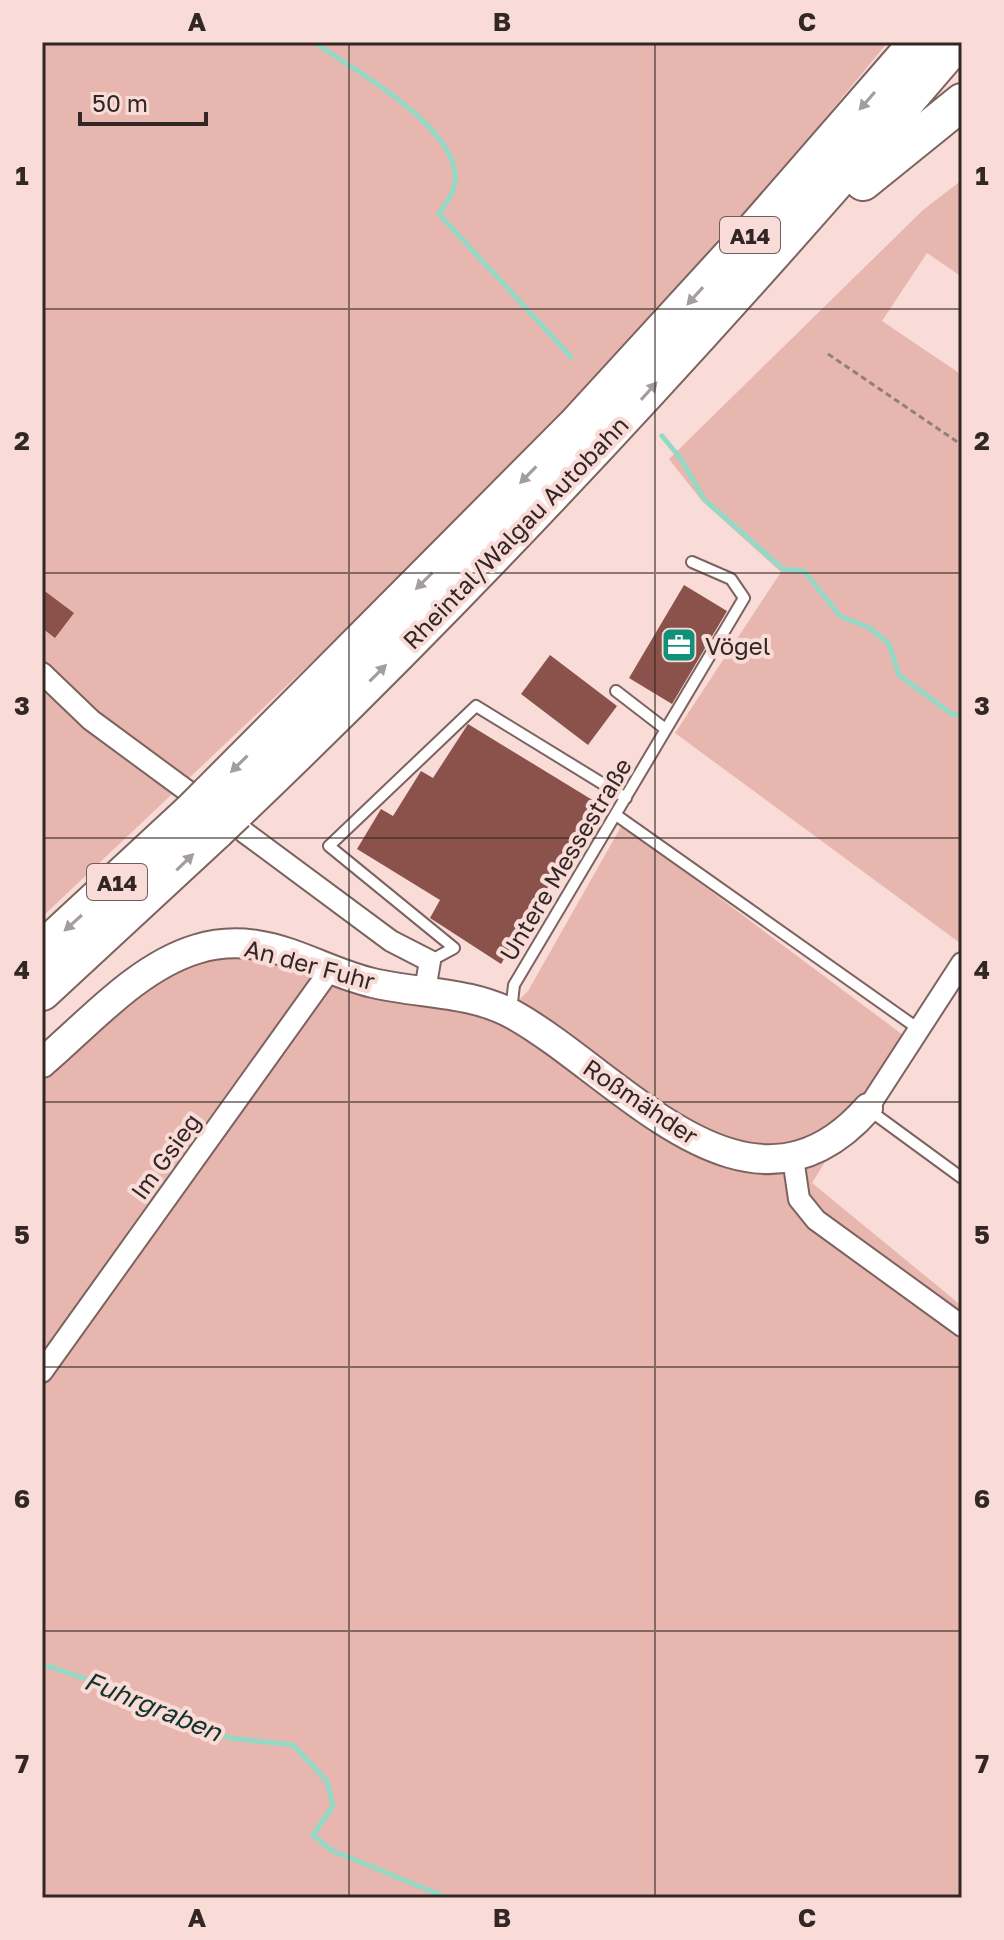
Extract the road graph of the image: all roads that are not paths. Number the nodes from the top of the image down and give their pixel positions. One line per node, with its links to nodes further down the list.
1 (918, 42): 10 (highway, Rheintal/Walgau Autobahn / A14, one-way to 10)
2 (957, 42): 4 (highway, Rheintal/Walgau Autobahn / A14)
3 (962, 102): 4 (highway)
4 (800, 226): 10 (highway, Rheintal/Walgau Autobahn / A14, one-way to 4)
5 (692, 562): 8 (lane, Untere Messestraße)
6 (42, 673): 10 (street)
7 (616, 691): 8 (lane)
8 (664, 728): 9 (lane, Untere Messestraße)
9 (626, 798): 11 (lane, Untere Messestraße); 13 (lane)
10 (214, 812): 12 (highway, Rheintal/Walgau Autobahn / A14, one-way to 12); 13 (street); 17 (highway, Rheintal/Walgau Autobahn / A14, one-way to 10)
11 (616, 815): 18 (lane, Untere Messestraße); 19 (lane)
12 (42, 950)
13 (430, 961): 16 (street)
14 (962, 963): 19 (street)
15 (330, 970): 16 (main road, An der Fuhr); 20 (main road, An der Fuhr); 25 (street, Im Gsieg)
16 (425, 990): 18 (main road, Roßmähder)
17 (42, 992)
18 (510, 1012): 22 (main road, Roßmähder)
19 (920, 1030): 21 (street)
20 (42, 1063)
21 (868, 1108): 22 (main road); 23 (lane)
22 (793, 1158): 24 (street)
23 (962, 1178)
24 (962, 1326)
25 (42, 1372)

